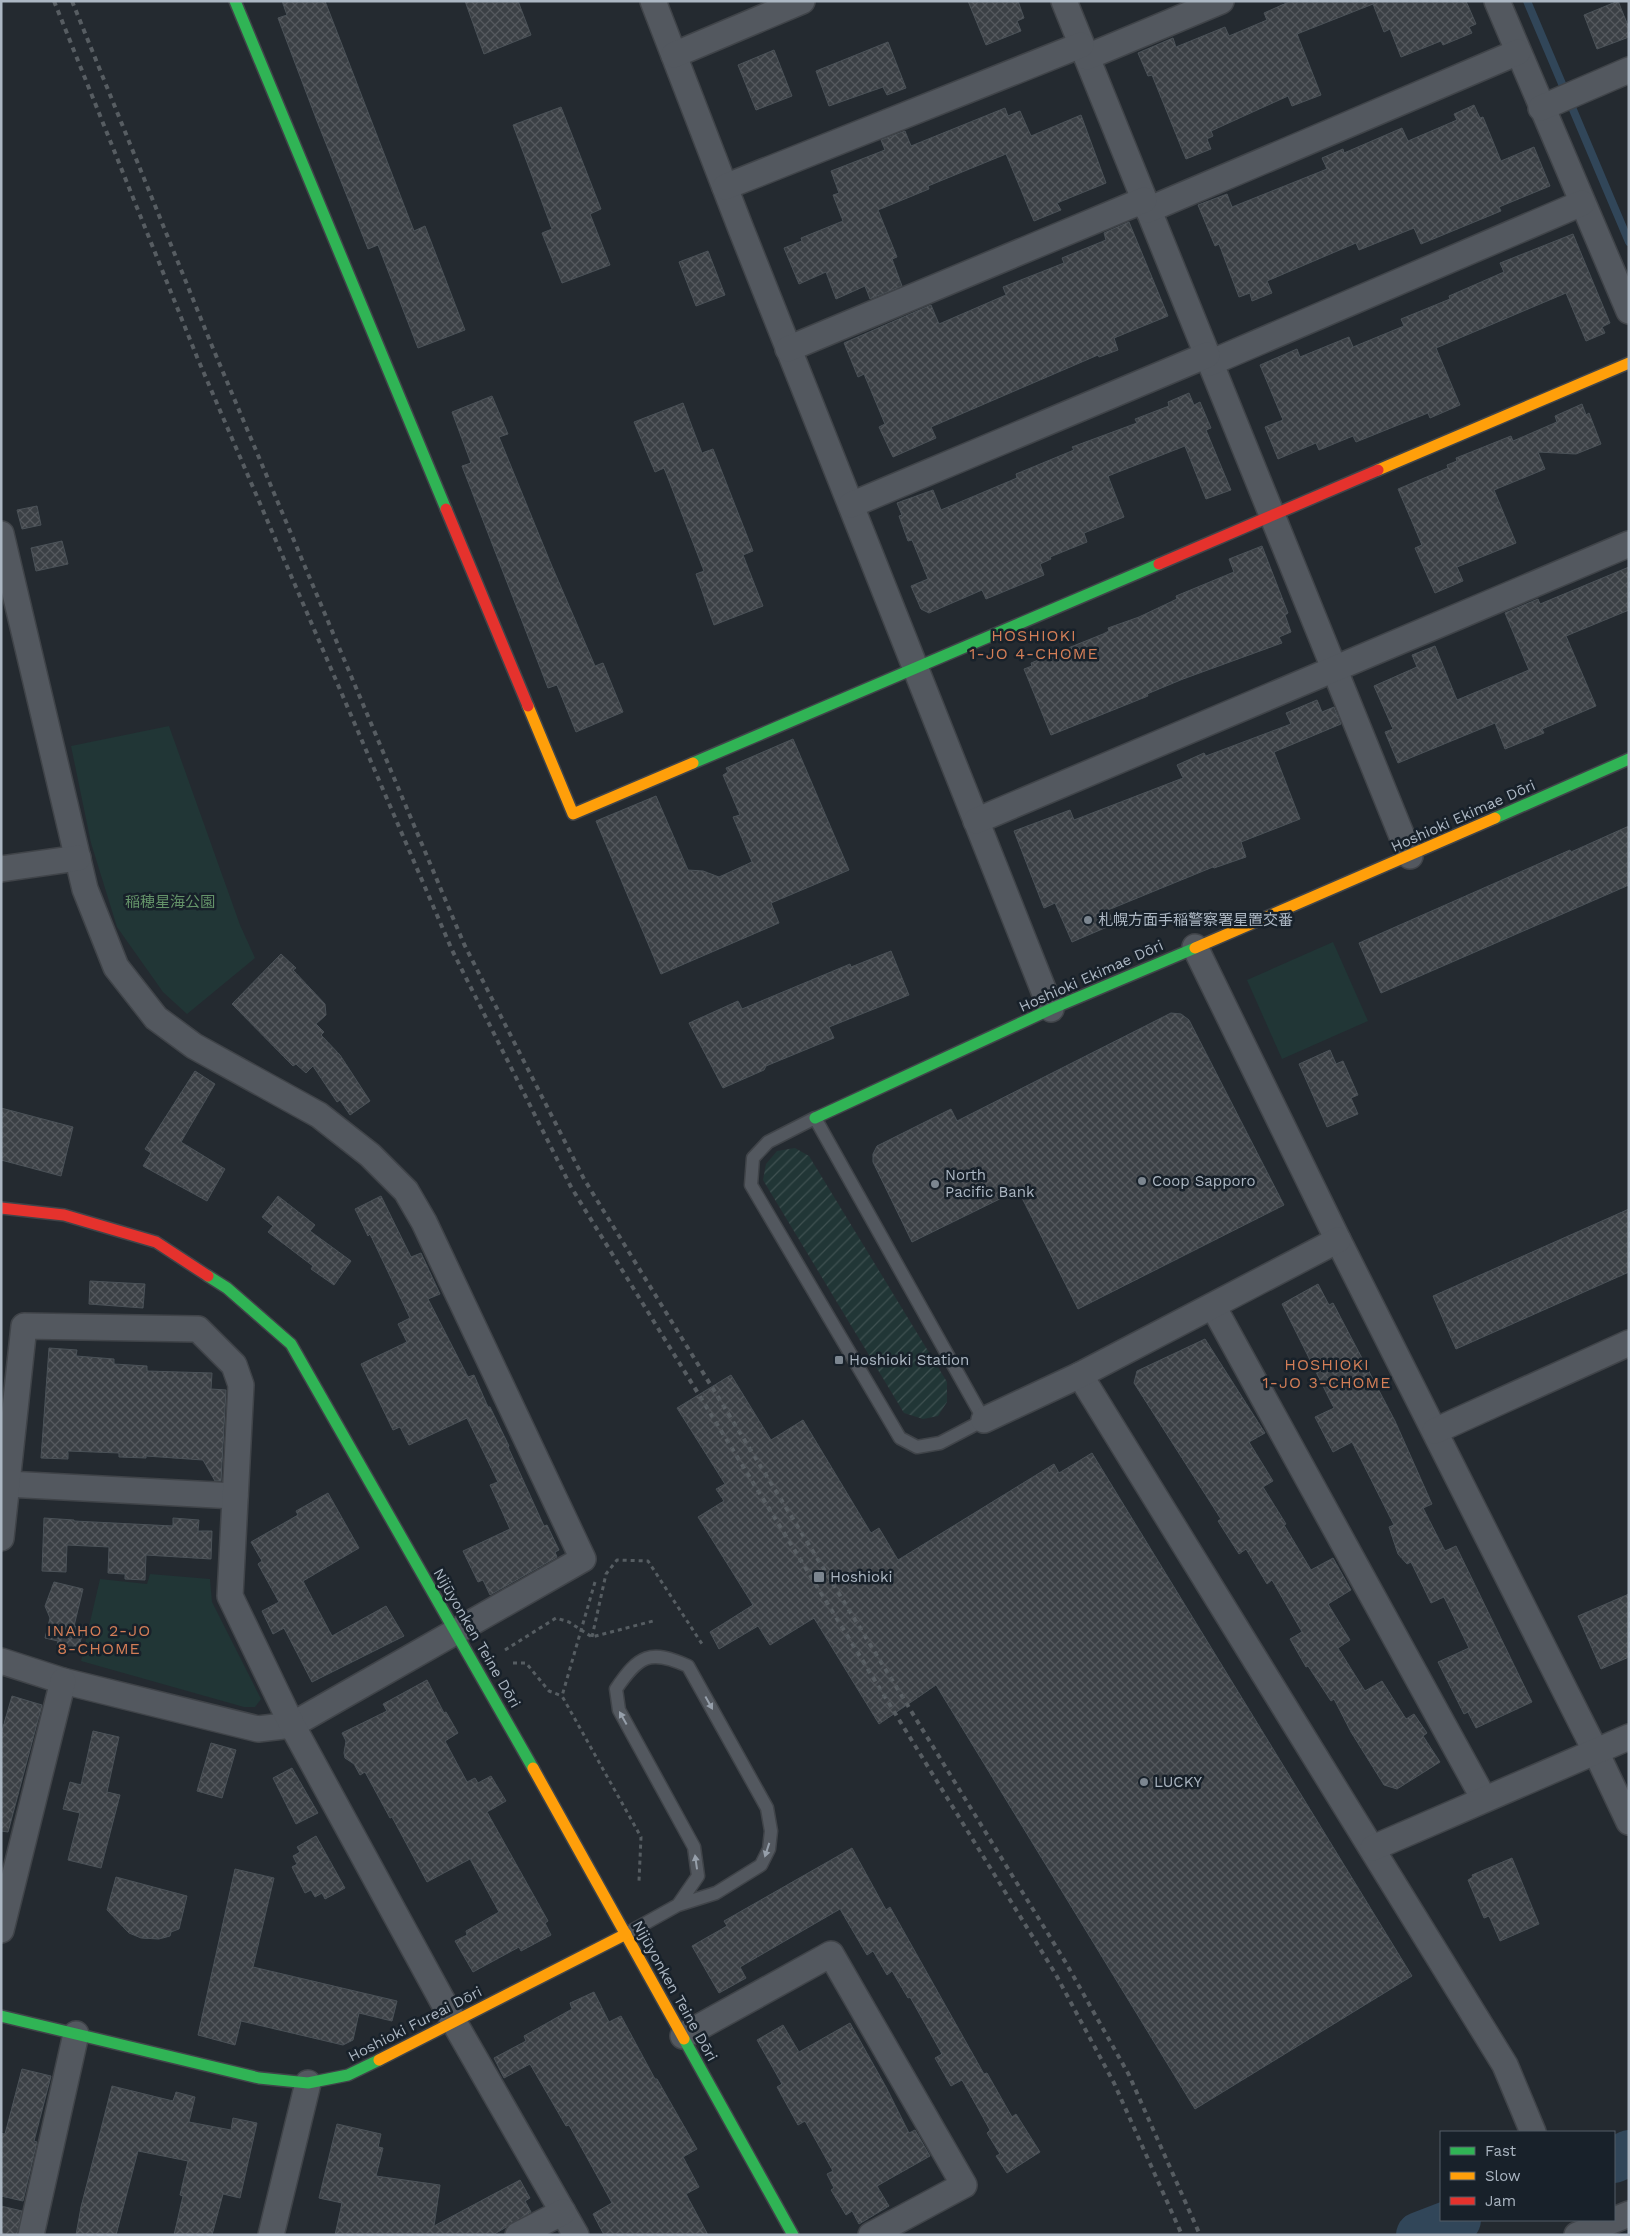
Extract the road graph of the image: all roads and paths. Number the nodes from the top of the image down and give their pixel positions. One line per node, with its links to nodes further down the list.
1 (235, 1): 23 (street)
2 (653, 1): 9 (street)
3 (802, 1): 9 (street)
4 (1064, 1): 7 (street)
5 (1222, 1): 7 (street)
6 (1497, 1): 8 (street)
7 (1084, 51): 12 (street); 14 (street)
8 (1518, 52): 11 (street); 14 (street)
9 (674, 55): 12 (street)
10 (1629, 70): 11 (street)
11 (1549, 105): 13 (street)
12 (725, 187): 16 (street)
13 (1582, 203): 15 (street); 17 (street)
14 (1146, 205): 16 (street); 17 (street)
15 (1629, 312)
16 (788, 349): 19 (street)
17 (1209, 359): 19 (street); 20 (street)
18 (1629, 363): 20 (street)
19 (851, 505): 23 (street)
20 (1272, 515): 23 (street); 24 (street)
21 (1, 534): 28 (street)
22 (1629, 544): 24 (street)
23 (916, 669): 26 (street)
24 (1334, 670): 26 (street); 27 (street)
25 (1629, 760): 27 (street, Hoshioki Ekimae Dōri)
26 (976, 821): 31 (street)
27 (1410, 856): 30 (street, Hoshioki Ekimae Dōri)
28 (78, 858): 29 (street); 46 (street)
29 (1, 870)
30 (1195, 947): 31 (street, Hoshioki Ekimae Dōri); 34 (street)
31 (1051, 1009): 32 (street, Hoshioki Ekimae Dōri)
32 (815, 1118): 38 (lane); 38 (lane)
33 (1, 1208): 46 (street, Nijūyonken Teine Dōri)
34 (1338, 1240): 35 (street); 39 (street)
35 (1213, 1306): 37 (street); 57 (street)
36 (1629, 1343): 39 (street)
37 (1080, 1375): 38 (street); 59 (street)
38 (984, 1420)
39 (1435, 1432): 56 (street)
40 (7, 1484): 41 (street); 41 (street); 42 (street)
41 (235, 1496): 54 (street)
42 (1, 1538)
43 (598, 1574): 45 (path)
44 (653, 1621): 47 (path)
45 (583, 1631): 47 (path); 49 (path); 53 (path)
46 (457, 1632): 54 (street); 63 (street, Nijūyonken Teine Dōri)
47 (592, 1637): 48 (path)
48 (704, 1647)
49 (505, 1650)
50 (1, 1661): 52 (street)
51 (513, 1663): 53 (path)
52 (63, 1682): 54 (street); 62 (street)
53 (562, 1696): 60 (path)
54 (292, 1725): 65 (street)
55 (1629, 1737): 56 (street)
56 (1596, 1752): 57 (street); 58 (street)
57 (1484, 1799): 59 (street)
58 (1629, 1822)
59 (1373, 1848): 69 (street)
60 (639, 1881)
61 (678, 1905): 61 (lane, one-way to 61); 63 (lane)
62 (1, 1930)
63 (626, 1934): 65 (street, Hoshioki Fureai Dōri); 67 (street, Nijūyonken Teine Dōri)
64 (1, 2016): 66 (street, Hoshioki Fureai Dōri)
65 (454, 2022): 68 (street, Hoshioki Fureai Dōri); 70 (street)
66 (76, 2034): 68 (street, Hoshioki Fureai Dōri); 75 (street)
67 (683, 2036): 79 (street, Nijūyonken Teine Dōri); 80 (street)
68 (308, 2083): 76 (street)
69 (1533, 2131)
70 (563, 2212): 77 (street); 78 (street)
71 (1629, 2214): 72 (street)
72 (1615, 2220)
73 (1569, 2221): 81 (street)
74 (1611, 2221): 81 (street)
75 (31, 2235)
76 (271, 2235)
77 (518, 2235)
78 (576, 2235)
79 (793, 2235)
80 (871, 2235)
81 (1576, 2235)

